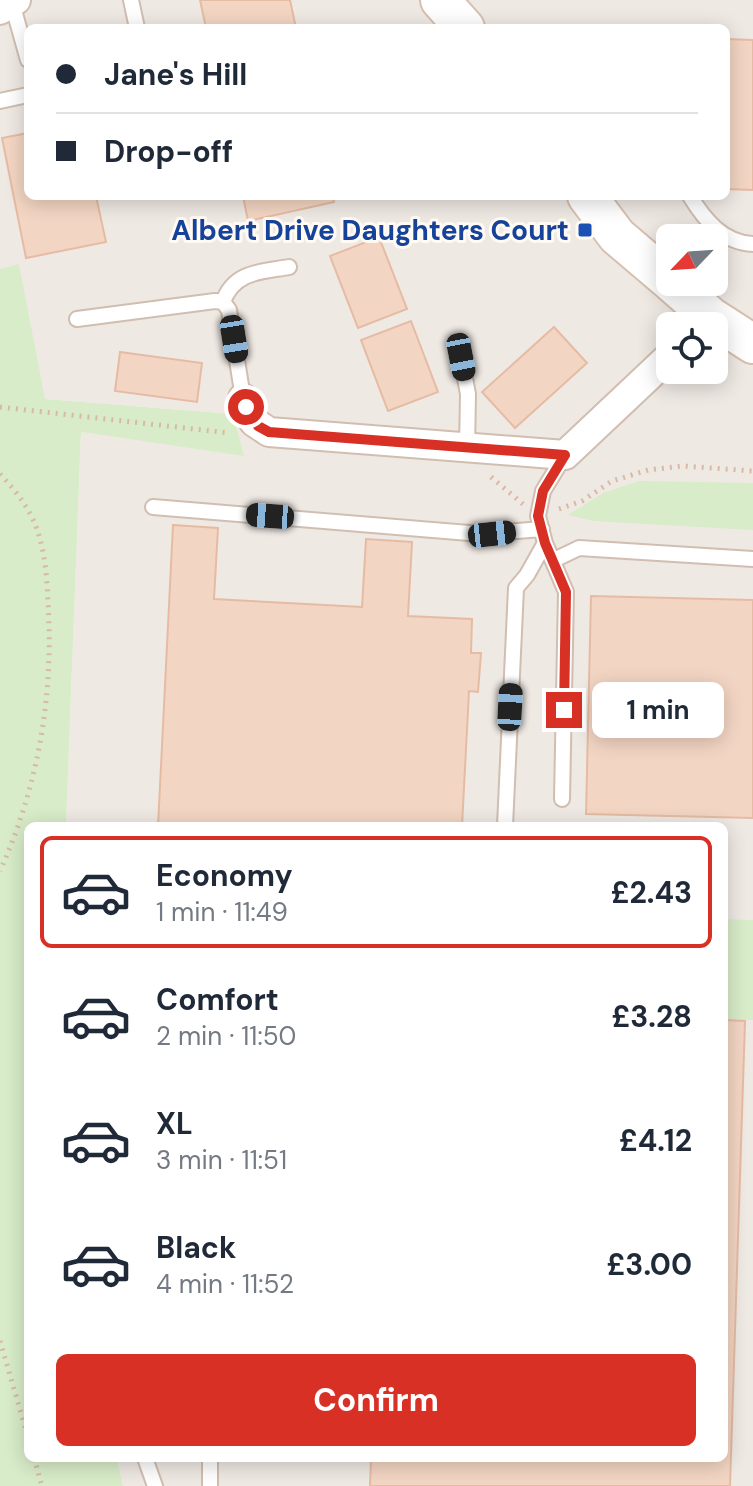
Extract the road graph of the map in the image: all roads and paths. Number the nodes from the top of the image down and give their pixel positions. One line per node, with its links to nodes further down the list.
1 (131, 0): 4 (lane)
2 (440, 0): 5 (street)
3 (9, 4): 6 (lane)
4 (136, 24)
5 (461, 24)
6 (24, 48)
7 (24, 96): 8 (lane)
8 (0, 101)
9 (590, 200): 13 (street)
10 (692, 200): 11 (lane)
11 (753, 244)
12 (289, 267): 15 (lane)
13 (656, 270)
14 (683, 296): 16 (street)
15 (223, 302): 17 (lane); 22 (lane)
16 (698, 312)
17 (77, 319)
18 (728, 332): 19 (street)
19 (753, 344)
20 (461, 357): 25 (lane)
21 (656, 369): 26 (street)
22 (243, 398): 24 (street)
23 (0, 407): 24 (path)
24 (258, 426): 25 (street)
25 (467, 449): 26 (street)
26 (565, 455): 29 (lane)
27 (0, 474): 34 (path)
28 (153, 507): 29 (lane)
29 (544, 536): 31 (lane); 33 (lane)
30 (753, 559): 31 (lane)
31 (554, 560): 32 (lane)
32 (562, 799)
33 (505, 822)
34 (0, 871)
35 (0, 1341): 36 (path)
36 (24, 1423)
37 (35, 1462): 40 (path)
38 (146, 1462): 41 (lane)
39 (210, 1462): 42 (lane)
40 (42, 1486)
41 (155, 1486)
42 (210, 1486)

